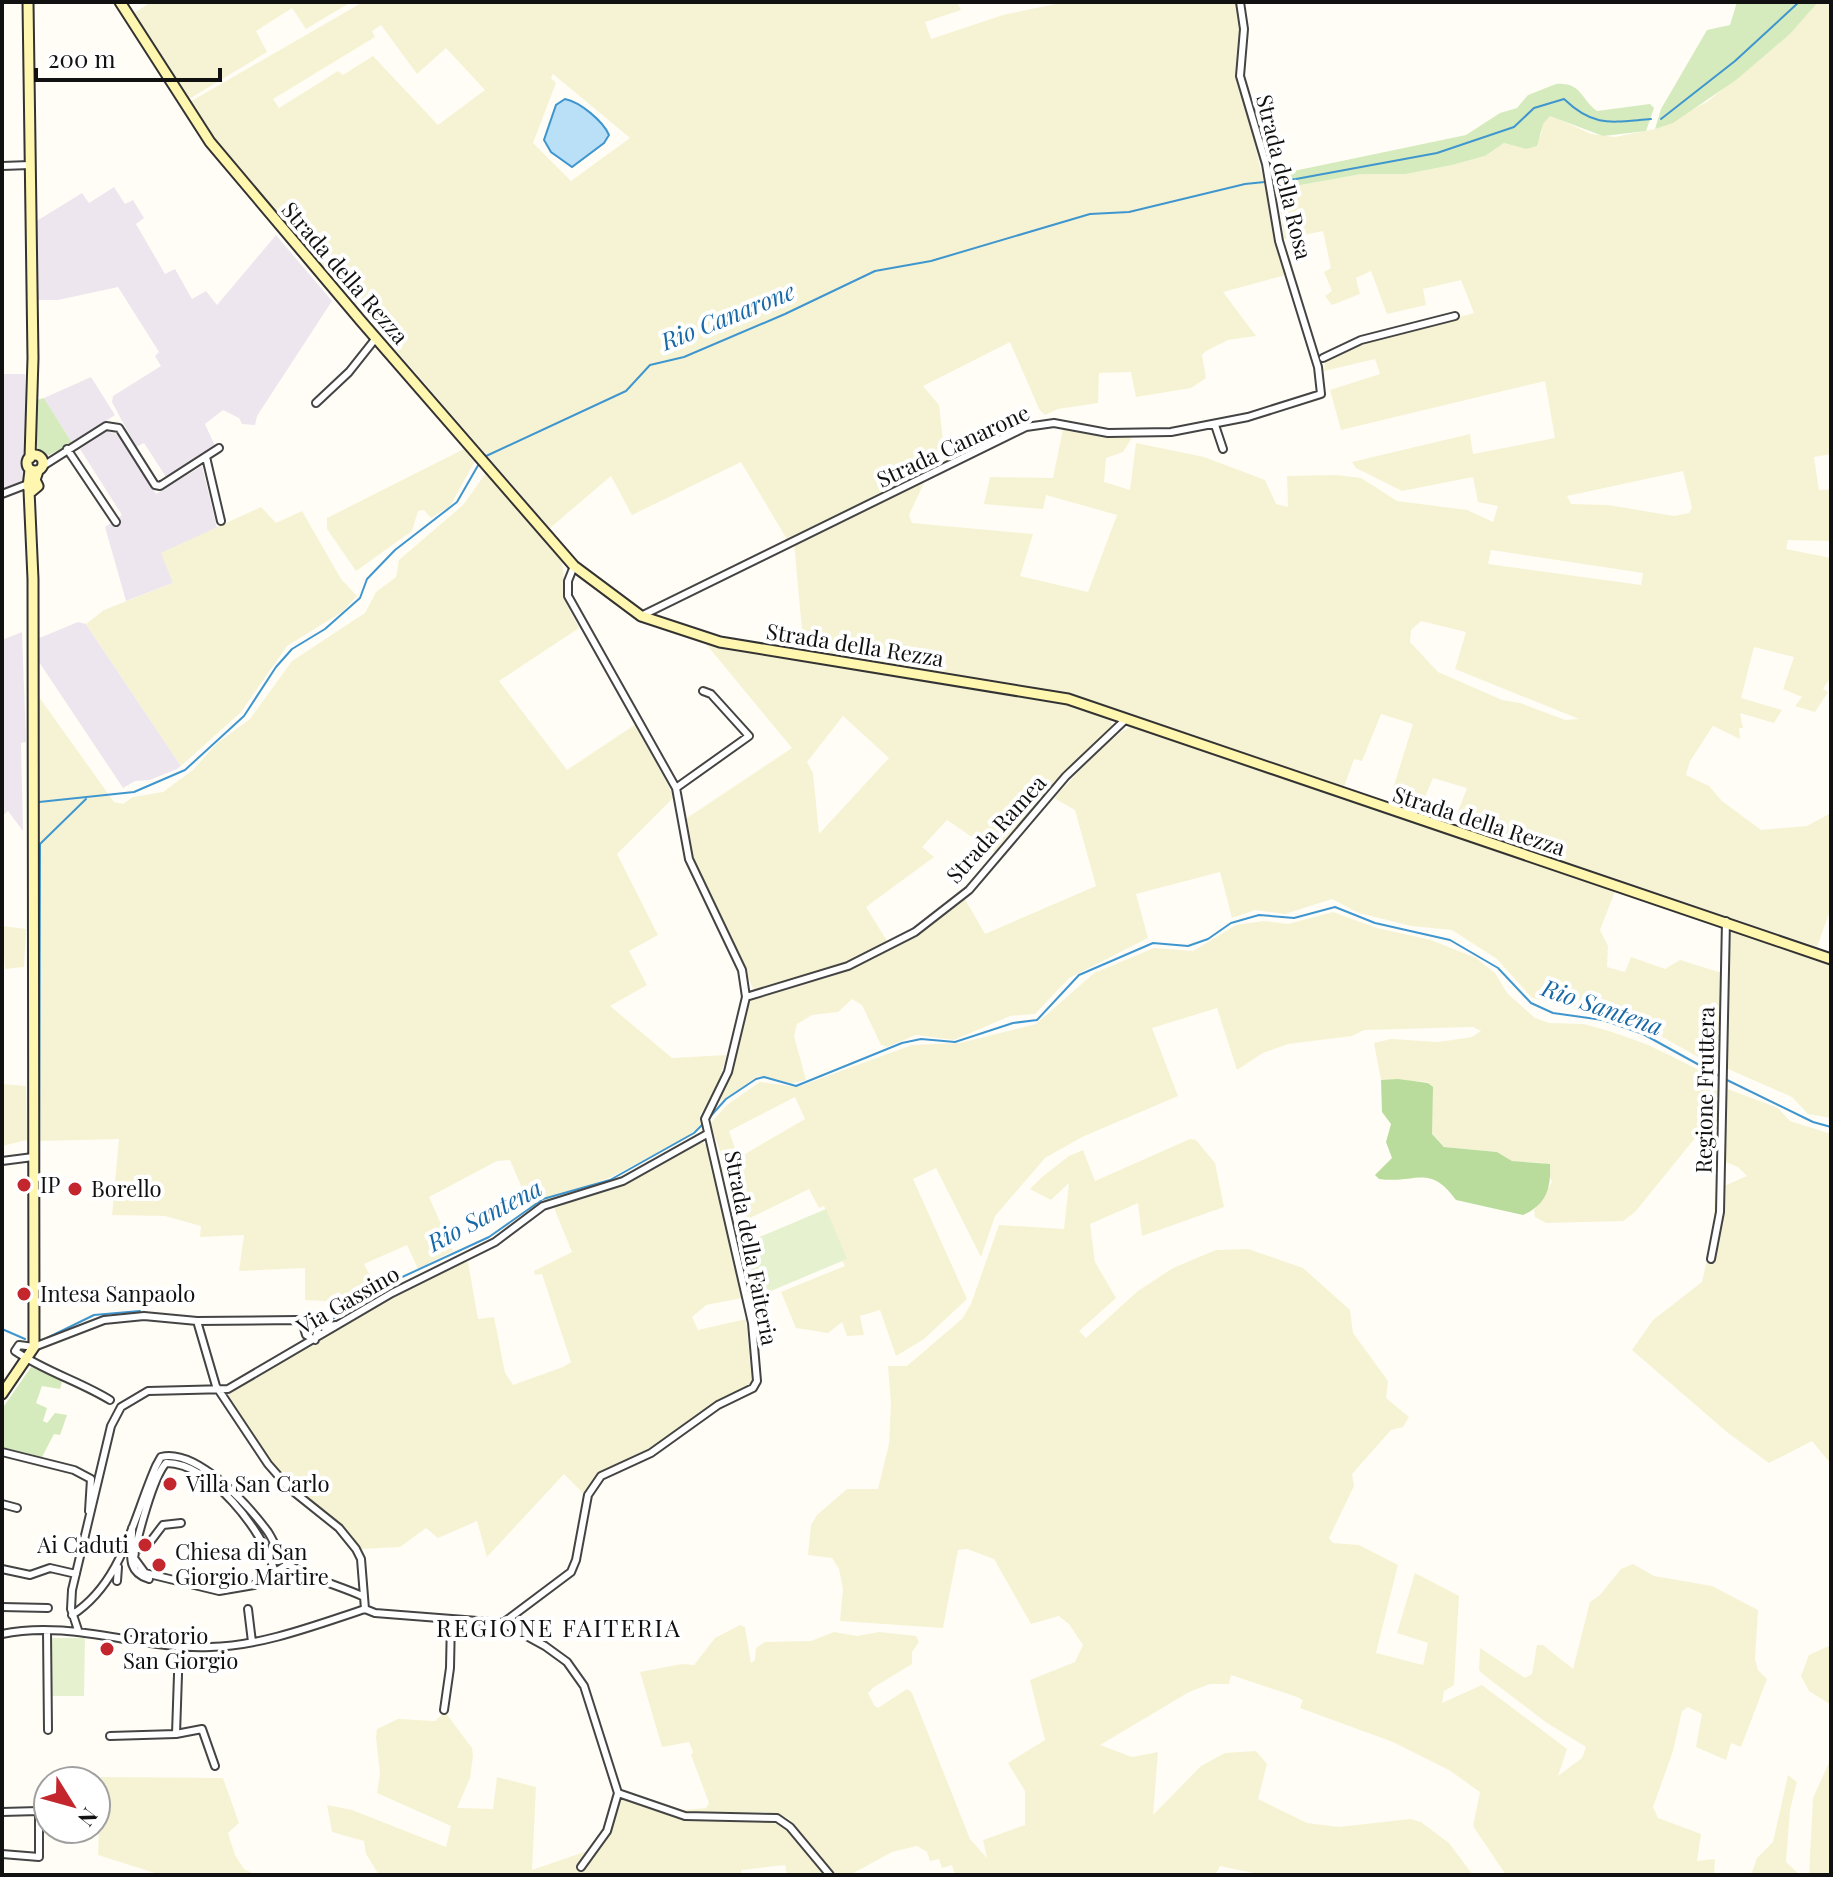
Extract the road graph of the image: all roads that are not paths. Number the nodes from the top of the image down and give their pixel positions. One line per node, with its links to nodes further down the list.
1 (28, 2): 4 (main road)
2 (120, 2): 7 (main road, Strada della Rezza)
3 (1240, 2): 8 (street, Strada della Rosa)
4 (30, 165): 5 (street); 17 (main road)
5 (2, 166)
6 (1455, 316): 9 (street)
7 (376, 338): 11 (street); 22 (main road, Strada della Rezza)
8 (1314, 357): 9 (street); 10 (street)
9 (1323, 358): 10 (street, Strada Canarone)
10 (1318, 367): 12 (street, Strada Canarone)
11 (316, 403)
12 (1215, 425): 15 (street); 23 (street, Strada Canarone)
13 (219, 448): 16 (street)
14 (67, 449): 16 (street); 17 (street); 21 (street)
15 (1223, 449)
16 (206, 457): 20 (street)
17 (38, 461): 18 (main road)
18 (29, 487): 19 (street); 31 (main road)
19 (2, 494)
20 (221, 521)
21 (116, 522)
22 (574, 566): 23 (main road, Strada della Rezza); 26 (street)
23 (641, 616): 25 (main road, Strada della Rezza)
24 (703, 691): 26 (street)
25 (1126, 719): 27 (main road, Strada della Rezza); 29 (street, Strada Ramea)
26 (676, 788): 29 (street)
27 (1726, 921): 28 (main road, Strada della Rezza); 33 (street, Regione Fruttera)
28 (1831, 959)
29 (746, 997): 30 (street)
30 (707, 1134): 37 (street, Via Gassino); 65 (street, Strada della Faiteria)
31 (33, 1157): 32 (street); 39 (main road)
32 (2, 1161)
33 (1711, 1259)
34 (197, 1321): 35 (street); 39 (street); 41 (street)
35 (302, 1321): 36 (street); 38 (street)
36 (313, 1324): 37 (street); 38 (street)
37 (339, 1324): 38 (street, Via Gassino)
38 (315, 1340): 41 (street, Via Gassino)
39 (34, 1347): 40 (main road)
40 (26, 1359): 42 (main road); 43 (street)
41 (221, 1392): 49 (street); 58 (street)
42 (2, 1394)
43 (110, 1400)
44 (2, 1452): 49 (street)
45 (2, 1504): 46 (street)
46 (17, 1508)
47 (181, 1523): 50 (street)
48 (132, 1525): 51 (street); 52 (street); 57 (street)
49 (83, 1542): 55 (street)
50 (135, 1550): 54 (street); 54 (street)
51 (118, 1564): 56 (street); 63 (street)
52 (288, 1564): 54 (street); 58 (street)
53 (2, 1569): 55 (street)
54 (274, 1570)
55 (76, 1574): 63 (street)
56 (117, 1581)
57 (173, 1586)
58 (362, 1596): 62 (street)
59 (2, 1607): 60 (street)
60 (48, 1608)
61 (248, 1609): 69 (street)
62 (365, 1609): 64 (street); 69 (street)
63 (72, 1615): 66 (street)
64 (451, 1619): 65 (street); 71 (street)
65 (503, 1623): 76 (street)
66 (78, 1630): 67 (street); 70 (street)
67 (47, 1631): 68 (street); 72 (street)
68 (2, 1634)
69 (252, 1642): 70 (street)
70 (179, 1645): 73 (street)
71 (444, 1710)
72 (48, 1730)
73 (176, 1734): 74 (street); 75 (street)
74 (110, 1736)
75 (215, 1766)
76 (618, 1793): 79 (street); 80 (street)
77 (2, 1812): 78 (street)
78 (2, 1854)
79 (581, 1867)
80 (830, 1875)

